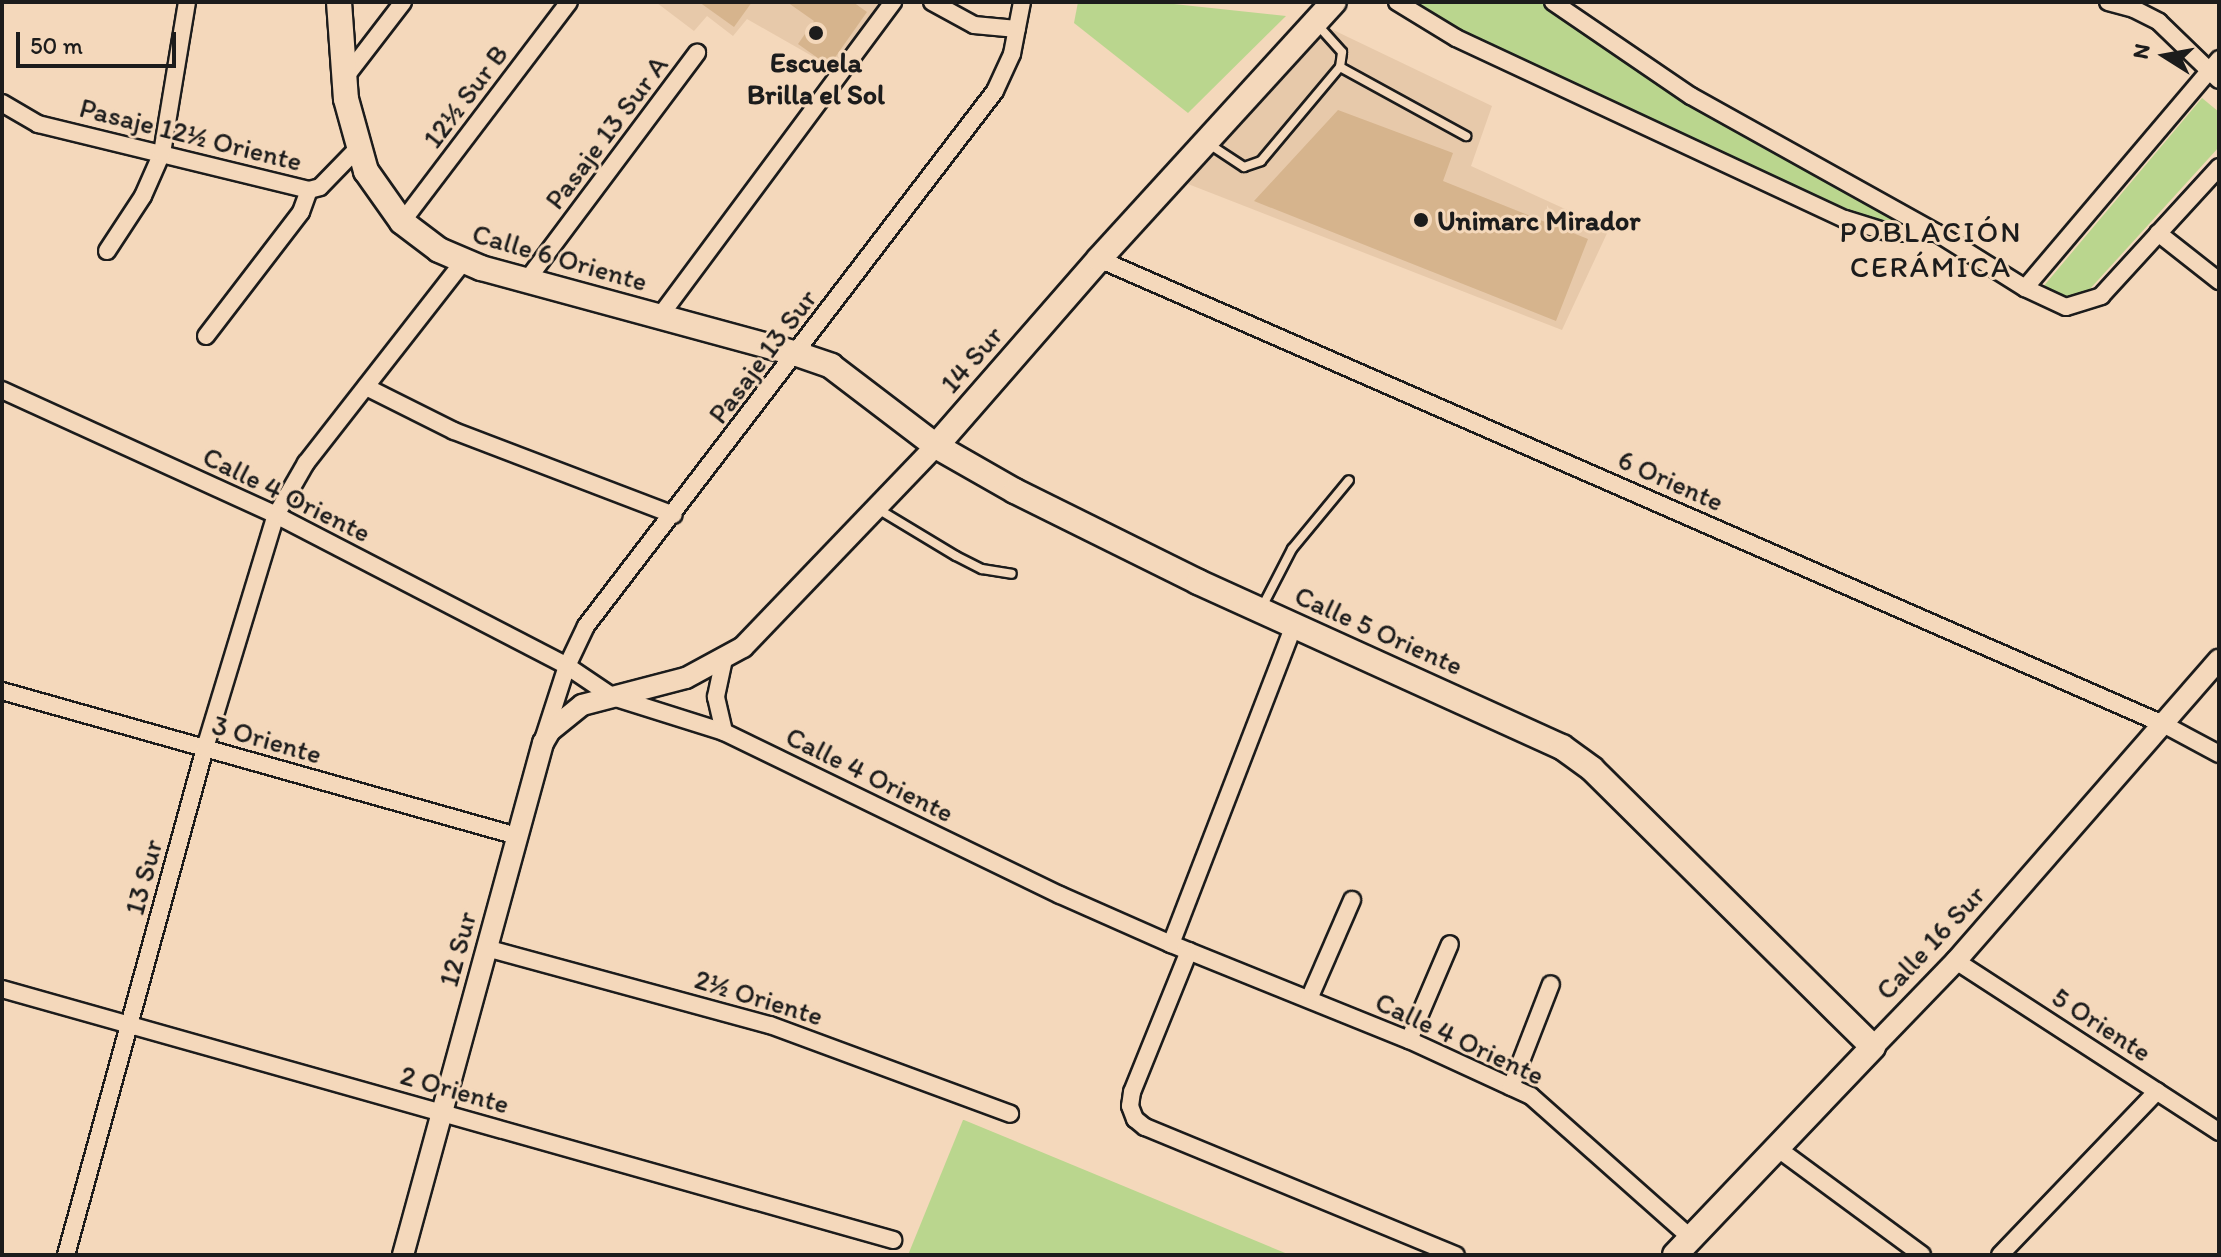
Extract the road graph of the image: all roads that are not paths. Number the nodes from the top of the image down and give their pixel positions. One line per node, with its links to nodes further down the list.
1 (187, 2): 22 (street)
2 (339, 2): 17 (main road, Calle 6 Oriente)
3 (403, 2): 17 (street)
4 (569, 2): 25 (street, 12½ Sur B)
5 (893, 2): 34 (street)
6 (932, 2): 13 (street)
7 (1022, 2): 13 (street, Pasaje 13 Sur)
8 (1334, 2): 12 (main road, 14 Sur)
9 (1397, 2): 26 (street)
10 (1553, 2): 26 (street)
11 (2108, 2): 16 (street)
12 (1316, 22): 15 (lane); 20 (main road, 14 Sur)
13 (1017, 29): 36 (street, Pasaje 13 Sur)
14 (697, 53): 31 (street, Pasaje 13 Sur A)
15 (1340, 67): 19 (lane); 20 (lane)
16 (2216, 70): 33 (street)
17 (344, 79): 21 (main road, Calle 6 Oriente)
18 (2, 103): 22 (street, Pasaje 12½ Oriente)
19 (1466, 136)
20 (1207, 141): 29 (main road, 14 Sur)
21 (357, 149): 24 (street, Pasaje 12½ Oriente); 25 (main road, Calle 6 Oriente)
22 (162, 153): 24 (street, Pasaje 12½ Oriente); 28 (street)
23 (2219, 167): 27 (street)
24 (309, 190): 35 (street)
25 (402, 222): 30 (main road, Calle 6 Oriente)
26 (1937, 233): 33 (street)
27 (2158, 233): 32 (street); 33 (street)
28 (107, 251)
29 (1099, 259): 39 (main road, 14 Sur); 52 (street, 6 Oriente)
30 (463, 262): 31 (main road, Calle 6 Oriente); 37 (street)
31 (527, 280): 34 (main road, Calle 6 Oriente)
32 (2219, 281)
33 (2025, 288)
34 (660, 316): 36 (main road, Calle 6 Oriente)
35 (206, 336)
36 (797, 354): 39 (main road, Calle 5 Oriente); 43 (street, Pasaje 13 Sur)
37 (366, 387): 42 (street); 43 (street)
38 (2, 390): 42 (street, Calle 4 Oriente)
39 (936, 446): 41 (street, 14 Sur); 45 (main road, Calle 5 Oriente)
40 (1349, 480): 45 (lane)
41 (878, 508): 44 (lane); 47 (street, 14 Sur)
42 (276, 515): 49 (street, Calle 4 Oriente); 55 (street, 13 Sur)
43 (674, 515): 49 (street, Pasaje 13 Sur)
44 (1012, 574)
45 (1260, 610): 46 (main road, Calle 5 Oriente)
46 (1294, 625): 59 (street); 69 (main road, Calle 5 Oriente)
47 (724, 659): 51 (street, 14 Sur); 53 (street)
48 (2219, 660): 52 (street, Calle 16 Sur)
49 (567, 666): 51 (street, Calle 4 Oriente); 54 (street, Pasaje 13 Sur)
50 (2, 691): 55 (street, 3 Oriente)
51 (613, 697): 53 (street, Calle 4 Oriente); 54 (street, 12 Sur)
52 (2165, 725): 56 (street, 6 Oriente); 63 (street, Calle 16 Sur)
53 (724, 732): 59 (street, Calle 4 Oriente)
54 (543, 743): 57 (street, 12 Sur)
55 (205, 748): 57 (street, 3 Oriente); 67 (street, 13 Sur)
56 (2219, 754)
57 (517, 836): 61 (street, 12 Sur)
58 (1352, 900): 66 (street)
59 (1171, 944): 62 (street, Calle 4 Oriente)
60 (1450, 944): 68 (street)
61 (486, 948): 72 (street, 12 Sur); 73 (street, 2½ Oriente)
62 (1189, 951): 66 (street, Calle 4 Oriente); 80 (street)
63 (1956, 961): 69 (street, Calle 16 Sur); 71 (street, 5 Oriente)
64 (1551, 984): 70 (street)
65 (2, 989): 67 (street, 2 Oriente)
66 (1309, 999): 68 (street, Calle 4 Oriente)
67 (129, 1025): 72 (street, 2 Oriente); 78 (street, 13 Sur)
68 (1409, 1040): 70 (street, Calle 4 Oriente)
69 (1873, 1047): 75 (main road, Calle 16 Sur)
70 (1511, 1087): 77 (street, Calle 4 Oriente)
71 (2157, 1091): 74 (street, 5 Oriente); 82 (street)
72 (442, 1112): 76 (street, 2 Oriente); 79 (street, 12 Sur)
73 (1010, 1114)
74 (2219, 1132)
75 (1777, 1148): 77 (main road, Calle 16 Sur); 81 (street)
76 (893, 1240)
77 (1683, 1246)
78 (66, 1255)
79 (403, 1255)
80 (1456, 1255)
81 (1922, 1255)
82 (2000, 1255)

